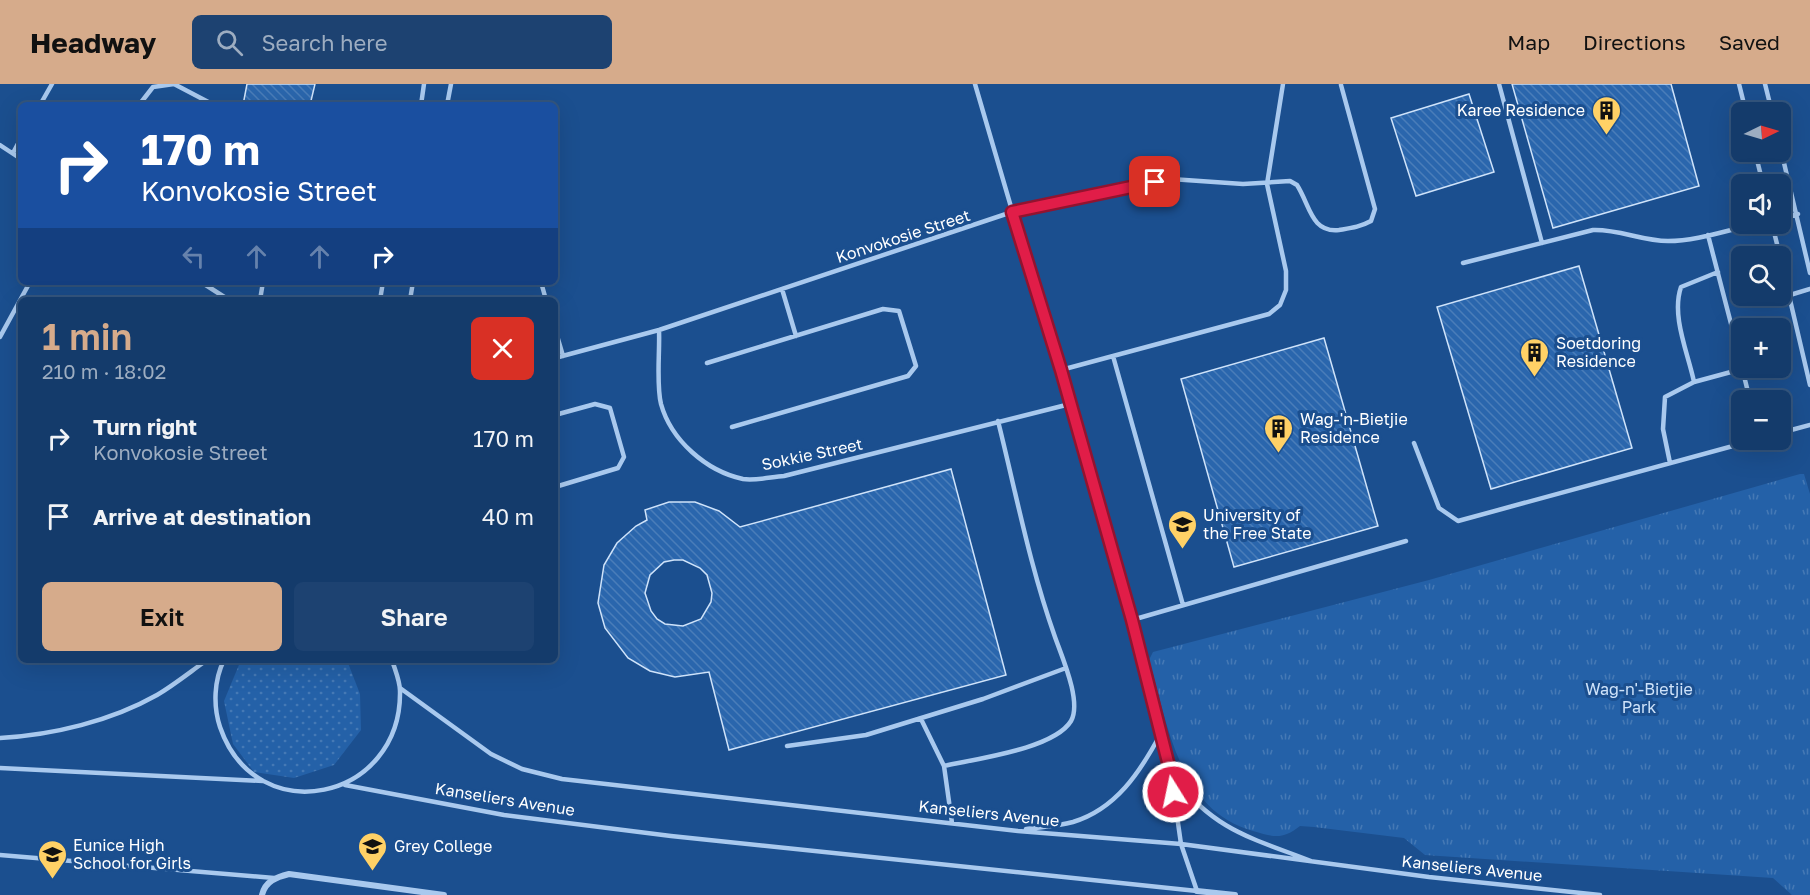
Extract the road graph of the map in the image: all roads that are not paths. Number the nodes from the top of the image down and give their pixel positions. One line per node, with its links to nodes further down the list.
1 (52, 84): 10 (lane)
2 (424, 84): 13 (lane)
3 (451, 84): 14 (lane)
4 (975, 84): 23 (lane)
5 (1283, 84): 22 (lane)
6 (1499, 84): 28 (lane)
7 (1739, 84): 15 (lane)
8 (1765, 84): 16 (lane)
9 (1341, 85): 22 (lane, Konvokosie Street)
10 (42, 102)
11 (141, 102): 12 (lane)
12 (208, 102)
13 (421, 102)
14 (448, 102)
15 (1744, 102)
16 (1770, 102)
17 (18, 144): 19 (lane)
18 (0, 145): 19 (lane)
19 (13, 153): 20 (lane)
20 (18, 157)
21 (1784, 162): 24 (lane)
22 (1267, 184): 23 (lane, Konvokosie Street); 45 (lane)
23 (1012, 212): 33 (lane, Konvokosie Street); 48 (lane)
24 (1798, 214): 25 (lane); 31 (lane)
25 (1791, 216)
26 (1731, 230): 27 (lane)
27 (1708, 235): 28 (lane); 30 (lane)
28 (1542, 243): 29 (lane)
29 (1463, 264)
30 (1718, 272): 39 (lane); 50 (lane)
31 (1810, 273)
32 (206, 285): 36 (lane)
33 (782, 289): 40 (lane, Konvokosie Street); 41 (lane)
34 (1810, 289): 35 (lane)
35 (1791, 295)
36 (224, 297)
37 (1791, 300): 51 (lane)
38 (18, 304): 42 (lane)
39 (1731, 324)
40 (660, 330): 44 (lane, Konvokosie Street); 54 (lane, Sokkie Street)
41 (796, 336): 47 (lane); 56 (lane)
42 (0, 337)
43 (558, 339): 44 (lane)
44 (563, 356): 46 (lane, Konvokosie Street)
45 (1113, 356): 48 (lane); 63 (lane)
46 (558, 357)
47 (707, 363)
48 (1061, 370): 52 (lane)
49 (1731, 371): 50 (lane)
50 (1695, 382): 60 (lane)
51 (1810, 385)
52 (1070, 404): 54 (lane, Sokkie Street); 64 (lane)
53 (558, 415): 61 (lane)
54 (998, 421): 68 (lane)
55 (1810, 425): 57 (lane)
56 (732, 427)
57 (1791, 430)
58 (1414, 443): 60 (lane)
59 (1731, 446): 60 (lane)
60 (1670, 463)
61 (558, 486)
62 (1406, 541): 63 (lane)
63 (1183, 605): 64 (lane)
64 (1132, 620): 71 (lane)
65 (203, 663): 72 (lane)
66 (223, 663): 77 (lane, Kanseliers Avenue)
67 (393, 663): 69 (lane, Kanseliers Avenue)
68 (1066, 668): 70 (lane); 74 (lane)
69 (400, 688): 78 (lane, Kanseliers Avenue); 79 (lane, Kanseliers Avenue)
70 (921, 719): 73 (lane); 74 (lane)
71 (1160, 735): 76 (lane); 80 (lane)
72 (0, 738)
73 (787, 746)
74 (944, 766): 79 (lane)
75 (0, 768): 77 (lane, Kanseliers Avenue)
76 (1171, 774): 81 (lane); 83 (lane)
77 (263, 781): 78 (lane, Kanseliers Avenue)
78 (345, 785): 85 (lane, Kanseliers Avenue)
79 (952, 823): 80 (lane, Kanseliers Avenue)
80 (1018, 831): 81 (lane, Kanseliers Avenue)
81 (1181, 844): 83 (lane, Kanseliers Avenue); 85 (lane)
82 (0, 855): 84 (lane)
83 (1320, 864): 89 (lane, Kanseliers Avenue)
84 (274, 878): 86 (street); 87 (street)
85 (1197, 891): 88 (street, Kanseliers Avenue)
86 (262, 895)
87 (444, 895)
88 (1235, 895)
89 (1600, 895)

